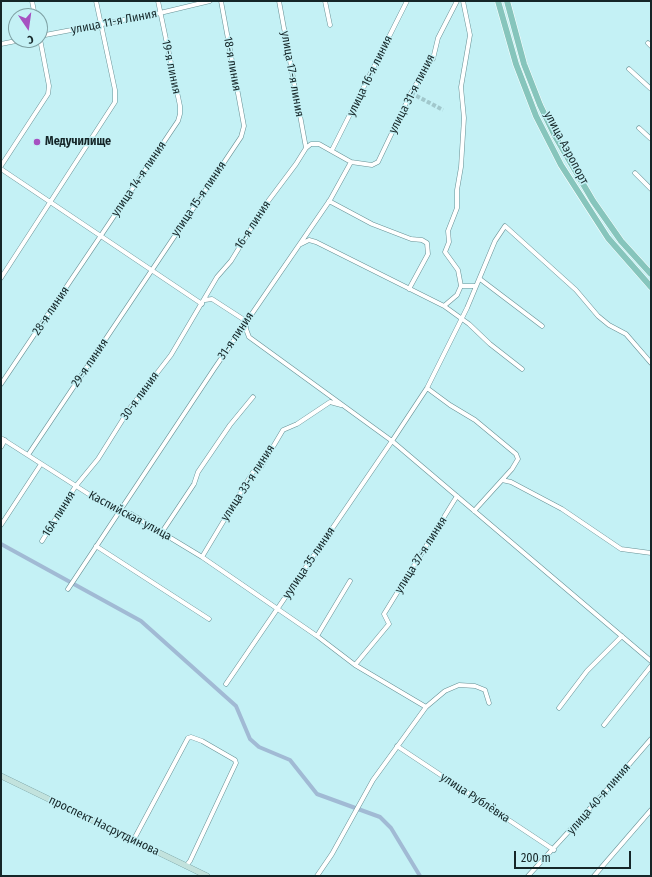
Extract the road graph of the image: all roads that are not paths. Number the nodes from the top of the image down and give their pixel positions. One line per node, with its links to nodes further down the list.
1 (96, 1): 13 (street)
2 (158, 1): 12 (street, 19-я линия)
3 (210, 1): 12 (street, улица 11-я Линия)
4 (221, 1): 20 (street, 18-я линия)
5 (279, 1): 23 (street, улица 17-я линия)
6 (325, 1): 14 (street)
7 (407, 1): 24 (street, улица 16-я линия)
8 (457, 1): 25 (street, улица 31-я линия)
9 (463, 1): 37 (street)
10 (498, 1): 39 (main road, улица Аэропорт)
11 (507, 1): 34 (main road, улица Аэропорт)
12 (160, 13): 13 (street, улица 11-я Линия); 19 (street, 19-я линия)
13 (101, 25): 15 (street, улица 11-я Линия); 30 (street)
14 (330, 25)
15 (48, 36)
16 (42, 48): 26 (street)
17 (629, 69): 18 (street)
18 (651, 89)
19 (178, 121): 31 (street, улица 14-я линия)
20 (244, 126): 33 (street, улица 15-я линия)
21 (638, 128): 22 (street)
22 (651, 139)
23 (306, 148): 24 (street); 41 (street, 16-я линия)
24 (332, 150): 25 (street)
25 (351, 162): 29 (street, 31-я линия)
26 (1, 167): 30 (street)
27 (635, 173): 28 (street)
28 (651, 189)
29 (329, 201): 32 (street, 31-я линия); 40 (street)
30 (51, 203): 31 (street); 35 (street)
31 (100, 237): 33 (street); 48 (street, 28-я линия)
32 (298, 246): 40 (street); 44 (street, 31-я линия)
33 (151, 270): 41 (street); 56 (street, 29-я линия)
34 (651, 274)
35 (1, 278)
36 (480, 279): 38 (street, уулица 35 линия); 45 (street); 46 (street, уулица 35 линия)
37 (460, 286): 38 (street); 42 (street)
38 (476, 286): 43 (street, уулица 35 линия)
39 (651, 287)
40 (409, 289): 42 (street)
41 (203, 303): 44 (street); 59 (street, 30-я линия)
42 (444, 306): 43 (street)
43 (460, 318): 47 (street); 49 (street, уулица 35 линия)
44 (246, 321): 51 (street); 61 (street, 31-я линия)
45 (542, 326)
46 (651, 364)
47 (522, 369)
48 (1, 384)
49 (427, 388): 54 (street, уулица 35 линия); 58 (street)
50 (253, 397): 64 (street)
51 (345, 406): 54 (street); 68 (street, улица 33-я линия)
52 (1, 438): 53 (street, Каспийская улица)
53 (5, 440): 55 (street); 56 (street, Каспийская улица)
54 (392, 441): 60 (street); 71 (street, уулица 35 линия)
55 (1, 447)
56 (28, 455): 57 (street, Каспийская улица)
57 (42, 464): 59 (street, Каспийская улица); 63 (street)
58 (502, 480): 62 (street); 67 (street)
59 (76, 487): 61 (street, Каспийская улица); 65 (street, 16А линия)
60 (457, 496): 62 (street); 76 (street, улица 37-я линия)
61 (120, 510): 64 (street, Каспийская улица); 66 (street, 31-я линия)
62 (474, 511): 74 (street)
63 (1, 525)
64 (162, 532): 68 (street, Каспийская улица)
65 (42, 540)
66 (96, 546): 70 (street, 31-я линия); 72 (street)
67 (651, 553)
68 (202, 557): 71 (street, Каспийская улица)
69 (350, 581): 73 (street)
70 (68, 589)
71 (278, 608): 73 (street, Каспийская улица); 78 (street, уулица 35 линия)
72 (209, 619)
73 (317, 636): 76 (street, Каспийская улица)
74 (622, 636): 75 (street); 81 (street)
75 (651, 661)
76 (355, 665): 80 (street, Каспийская улица)
77 (651, 666): 82 (street)
78 (226, 684)
79 (489, 703): 80 (street)
80 (426, 707): 84 (street)
81 (559, 708)
82 (604, 725)
83 (651, 739): 88 (street, улица 40-я линия)
84 (397, 746): 88 (street, улица Рублёвка); 91 (street)
85 (1, 776): 87 (main road, проспект Насрутдинова)
86 (651, 810): 93 (street)
87 (133, 841): 89 (main road, проспект Насрутдинова); 89 (street)
88 (554, 850): 92 (street, улица 40-я линия)
89 (186, 866): 90 (main road, проспект Насрутдинова)
90 (207, 876)
91 (317, 876)
92 (528, 876)
93 (594, 876)

